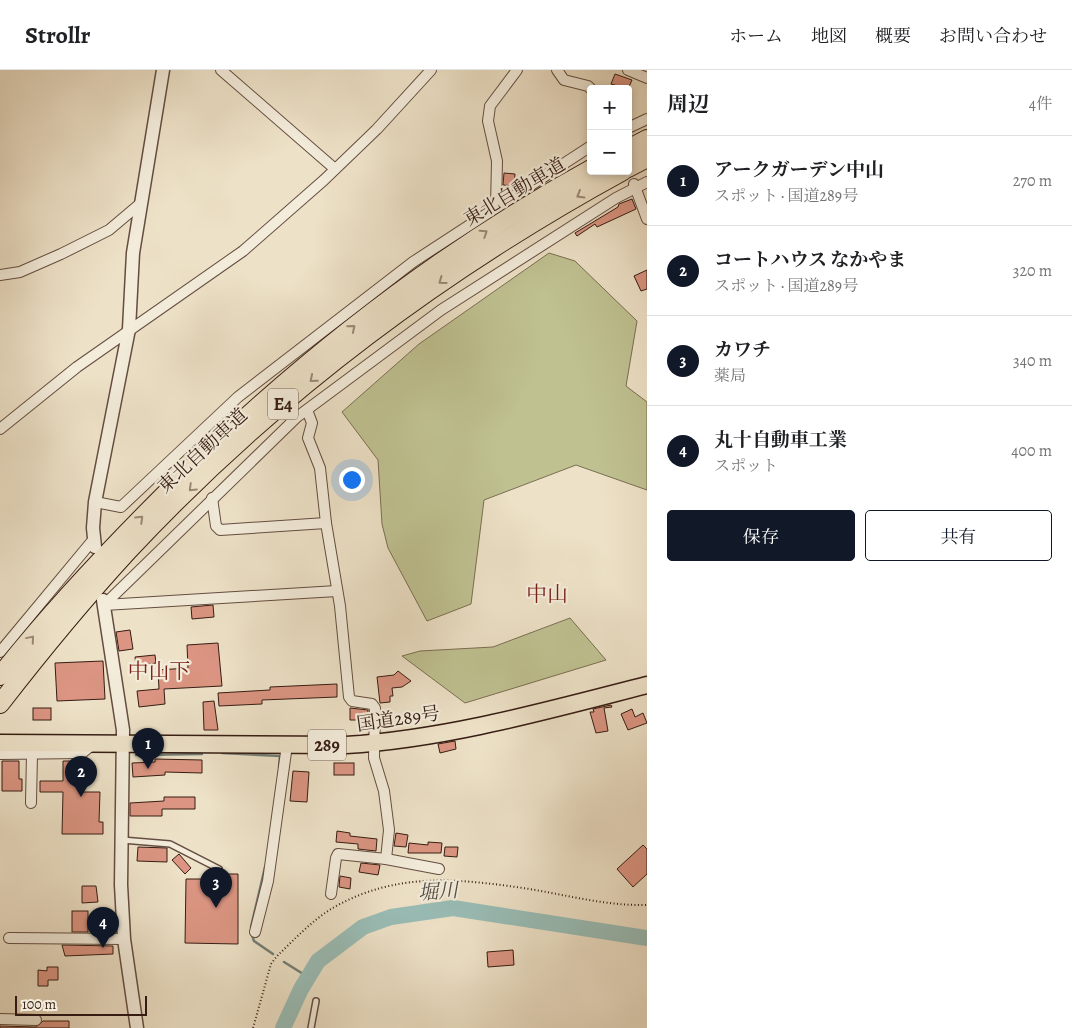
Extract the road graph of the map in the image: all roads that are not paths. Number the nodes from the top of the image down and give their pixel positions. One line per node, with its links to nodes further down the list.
1 (163, 70): 19 (street)
2 (221, 70): 15 (street)
3 (431, 70): 15 (street)
4 (517, 70): 20 (street)
5 (557, 70): 8 (street)
6 (628, 70): 7 (street)
7 (647, 78)
8 (587, 86)
9 (647, 118): 10 (street)
10 (632, 126)
11 (647, 139): 12 (highway)
12 (632, 147)
13 (587, 149): 20 (street)
14 (647, 158): 17 (highway, 東北自動車道 / E4)
15 (335, 169): 23 (street)
16 (587, 171): 33 (highway, 東北自動車道 / E4, one-way to 16)
17 (630, 178): 18 (street); 21 (street); 24 (street); 35 (highway, 東北自動車道 / E4, one-way to 35)
18 (647, 182)
19 (141, 203): 22 (street); 23 (street)
20 (496, 207): 27 (street)
21 (647, 218)
22 (0, 275)
23 (129, 329): 25 (street); 27 (street)
24 (307, 410): 26 (street); 28 (street)
25 (0, 430)
26 (212, 498): 28 (street); 31 (street)
27 (95, 502): 29 (street)
28 (326, 523): 30 (street)
29 (94, 543): 32 (street)
30 (336, 591): 31 (street); 38 (street)
31 (104, 603): 37 (street)
32 (0, 652)
33 (0, 676)
34 (647, 685): 38 (highway, 国道289号 / 289)
35 (0, 704)
36 (0, 743): 39 (highway, 国道289号 / 289)
37 (123, 744): 39 (highway, 国道289号 / 289); 40 (highway, 国道289号 / 289); 44 (street)
38 (373, 744): 40 (highway, 国道289号 / 289); 45 (street)
39 (92, 745): 42 (street)
40 (287, 745): 49 (street)
41 (0, 754): 42 (street)
42 (32, 754): 43 (street)
43 (31, 803)
44 (122, 840): 46 (lane); 51 (street)
45 (386, 859): 47 (street); 48 (street)
46 (219, 869)
47 (439, 869)
48 (331, 894)
49 (255, 932)
50 (9, 938): 51 (street)
51 (124, 939): 55 (street)
52 (316, 1001): 56 (lane)
53 (0, 1019): 54 (street)
54 (36, 1020)
55 (137, 1028)
56 (310, 1028)

